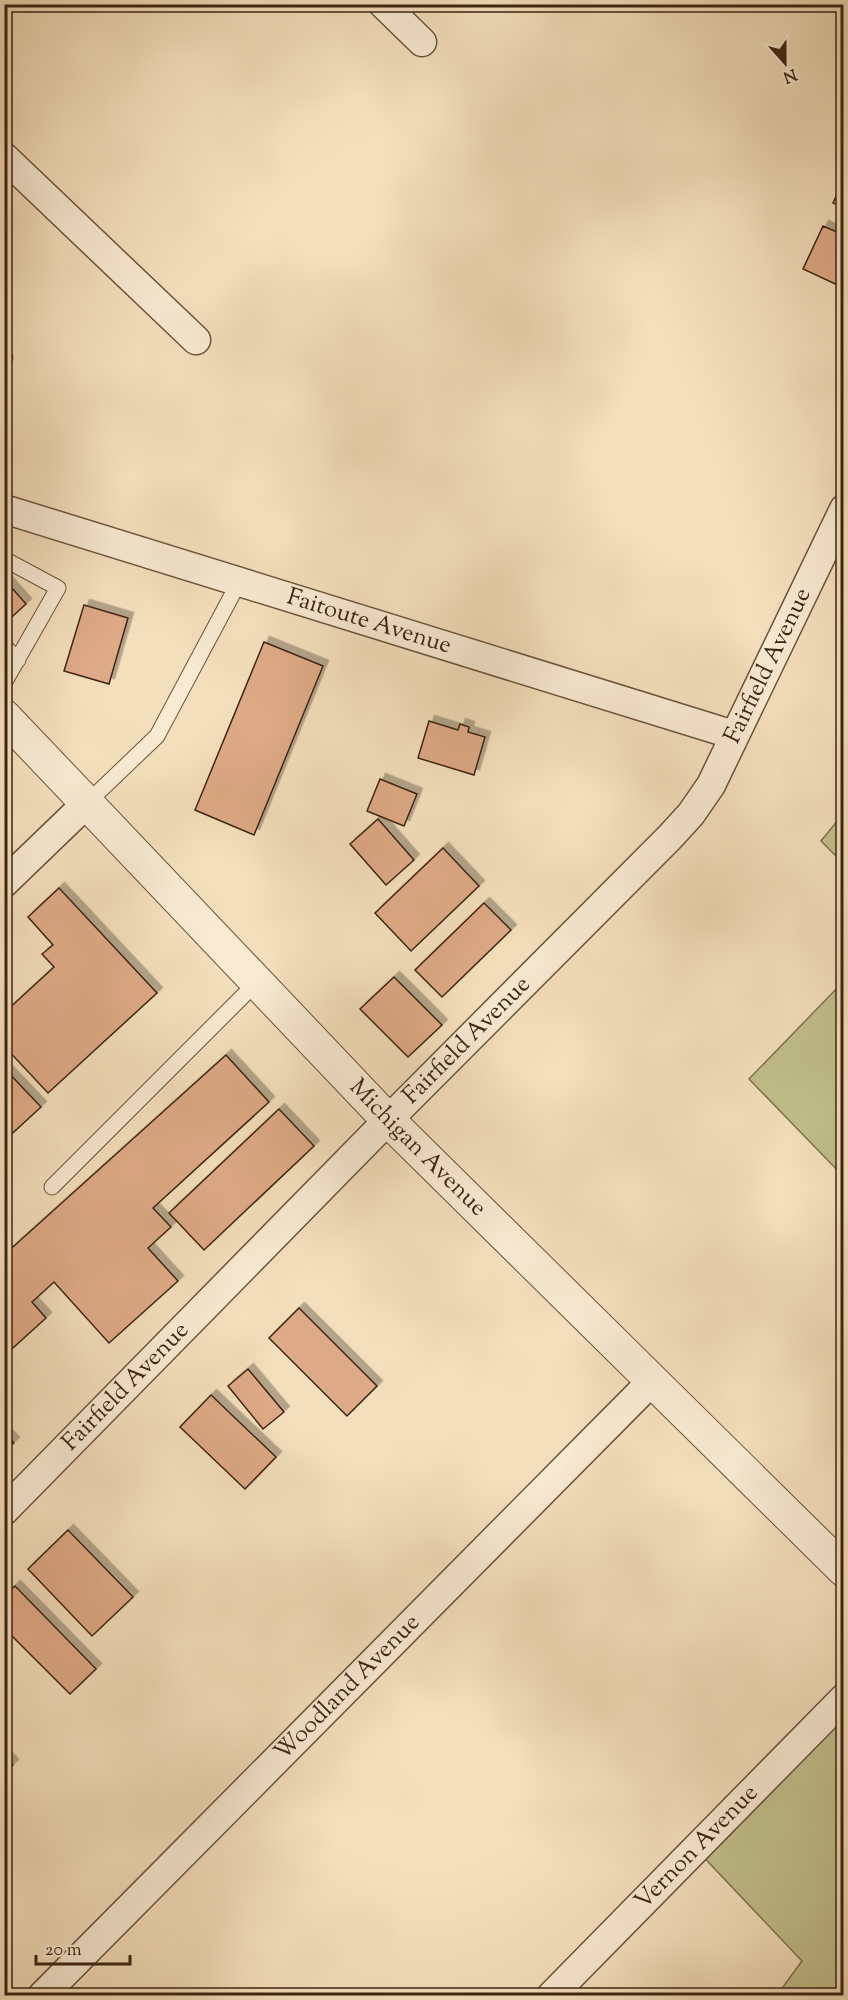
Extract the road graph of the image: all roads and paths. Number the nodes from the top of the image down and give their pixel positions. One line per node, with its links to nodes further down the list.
1 (383, 4): 2 (street)
2 (422, 42)
3 (4, 157): 4 (street)
4 (196, 340)
5 (4, 509): 8 (street, Faitoute Avenue)
6 (843, 509): 13 (street, Fairfield Avenue)
7 (4, 559): 10 (lane)
8 (239, 582): 13 (street, Faitoute Avenue); 14 (lane)
9 (4, 646): 10 (lane)
10 (18, 660): 11 (lane)
11 (4, 683)
12 (4, 716): 14 (street, Michigan Avenue)
13 (734, 735): 17 (street, Fairfield Avenue)
14 (87, 802): 15 (street); 16 (street, Michigan Avenue)
15 (4, 883)
16 (257, 982): 17 (street, Michigan Avenue); 18 (lane)
17 (388, 1119): 19 (street, Michigan Avenue); 20 (street, Fairfield Avenue)
18 (52, 1187)
19 (652, 1381): 21 (street, Michigan Avenue); 23 (street, Woodland Avenue)
20 (4, 1511)
21 (843, 1570)
22 (843, 1698): 24 (street, Vernon Avenue)
23 (42, 1995)
24 (550, 1995)

